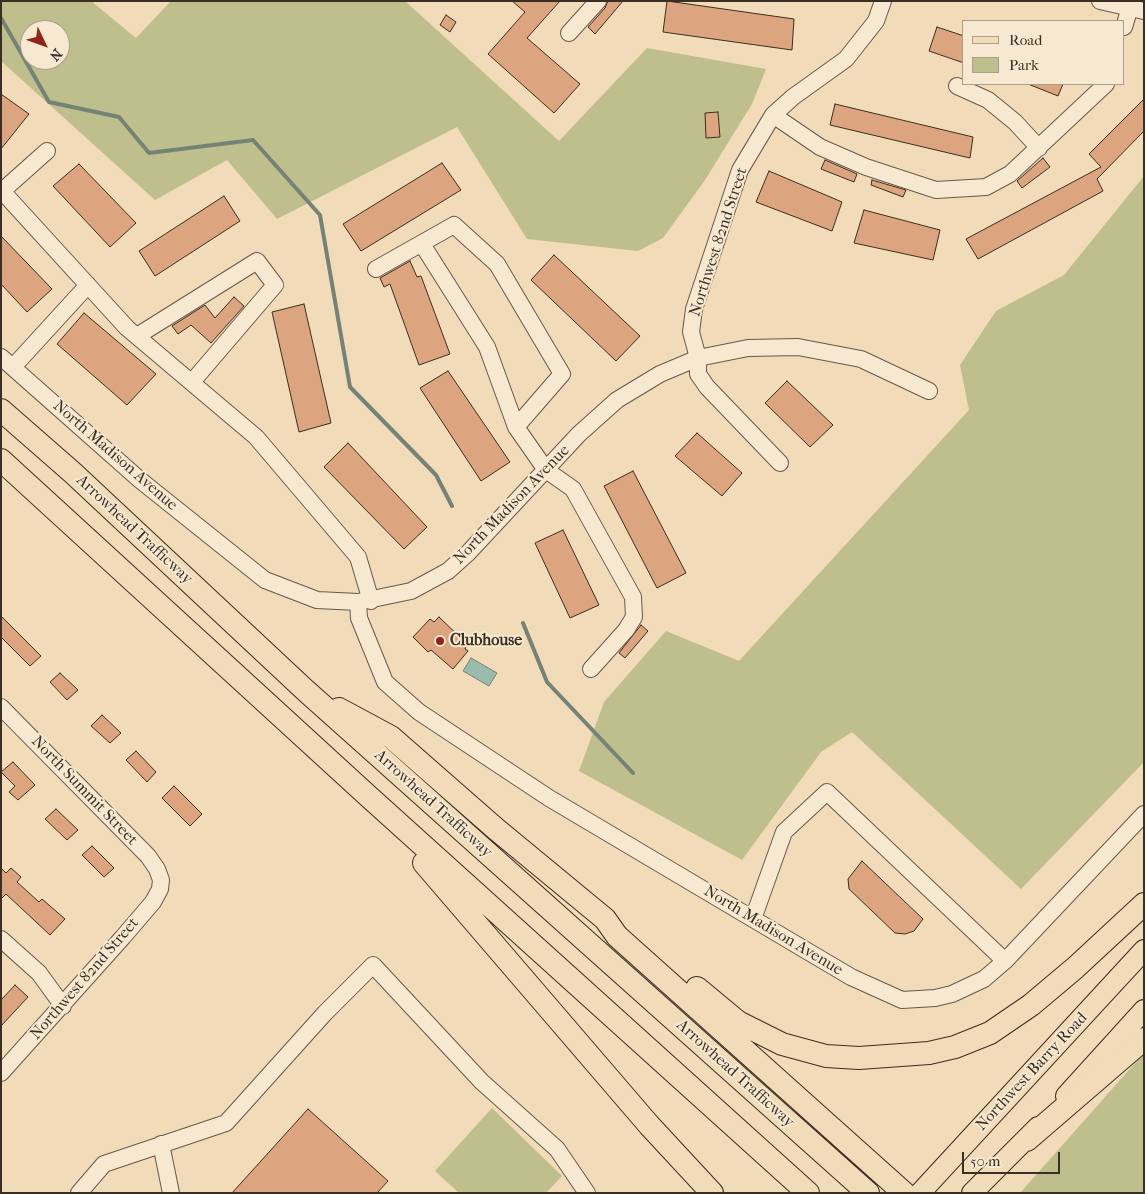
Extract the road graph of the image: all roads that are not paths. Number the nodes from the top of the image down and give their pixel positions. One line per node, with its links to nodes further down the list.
1 (598, 1): 6 (street)
2 (883, 1): 9 (street, Northwest 82nd Street)
3 (1100, 1): 4 (street)
4 (1135, 7): 5 (street)
5 (1125, 25)
6 (569, 33)
7 (1105, 85): 10 (street)
8 (957, 86): 10 (street)
9 (773, 115): 10 (street); 17 (street, Northwest 82nd Street)
10 (1038, 148)
11 (47, 151): 12 (street)
12 (2, 191): 15 (street)
13 (422, 244): 14 (street); 22 (street); 22 (street)
14 (376, 269)
15 (88, 285): 16 (street); 18 (street)
16 (137, 336): 19 (street); 19 (street)
17 (698, 358): 20 (street, North Madison Avenue); 24 (street, Northwest 82nd Street); 25 (street, North Madison Avenue)
18 (7, 362): 26 (street, North Madison Avenue)
19 (192, 382): 26 (street)
20 (929, 390)
21 (1, 410): 28 (highway, Arrowhead Trafficway)
22 (516, 427): 25 (street)
23 (1, 460): 30 (highway)
24 (780, 463)
25 (546, 470): 26 (street, North Madison Avenue); 27 (street)
26 (365, 602): 35 (street, North Madison Avenue)
27 (591, 669)
28 (305, 690): 34 (highway); 51 (highway, Arrowhead Trafficway)
29 (1, 706): 32 (street, North Summit Street)
30 (367, 795): 49 (highway); 50 (highway)
31 (1144, 814): 38 (street, North Madison Avenue)
32 (161, 880): 39 (street, Northwest 82nd Street)
33 (1144, 904): 34 (highway)
34 (605, 919): 45 (highway)
35 (753, 919): 38 (street, North Madison Avenue); 38 (street)
36 (1, 939): 39 (street)
37 (1144, 950): 45 (main road, Northwest Barry Road)
38 (1005, 962)
39 (63, 1006): 42 (street, Northwest 82nd Street)
40 (1144, 1010): 43 (main road)
41 (1144, 1039): 43 (highway)
42 (1, 1073)
43 (1026, 1140): 52 (main road)
44 (161, 1144): 46 (street); 47 (street); 48 (street)
45 (916, 1191)
46 (79, 1193)
47 (171, 1193)
48 (587, 1193)
49 (712, 1193)
50 (808, 1193)
51 (868, 1193)
52 (972, 1193)

